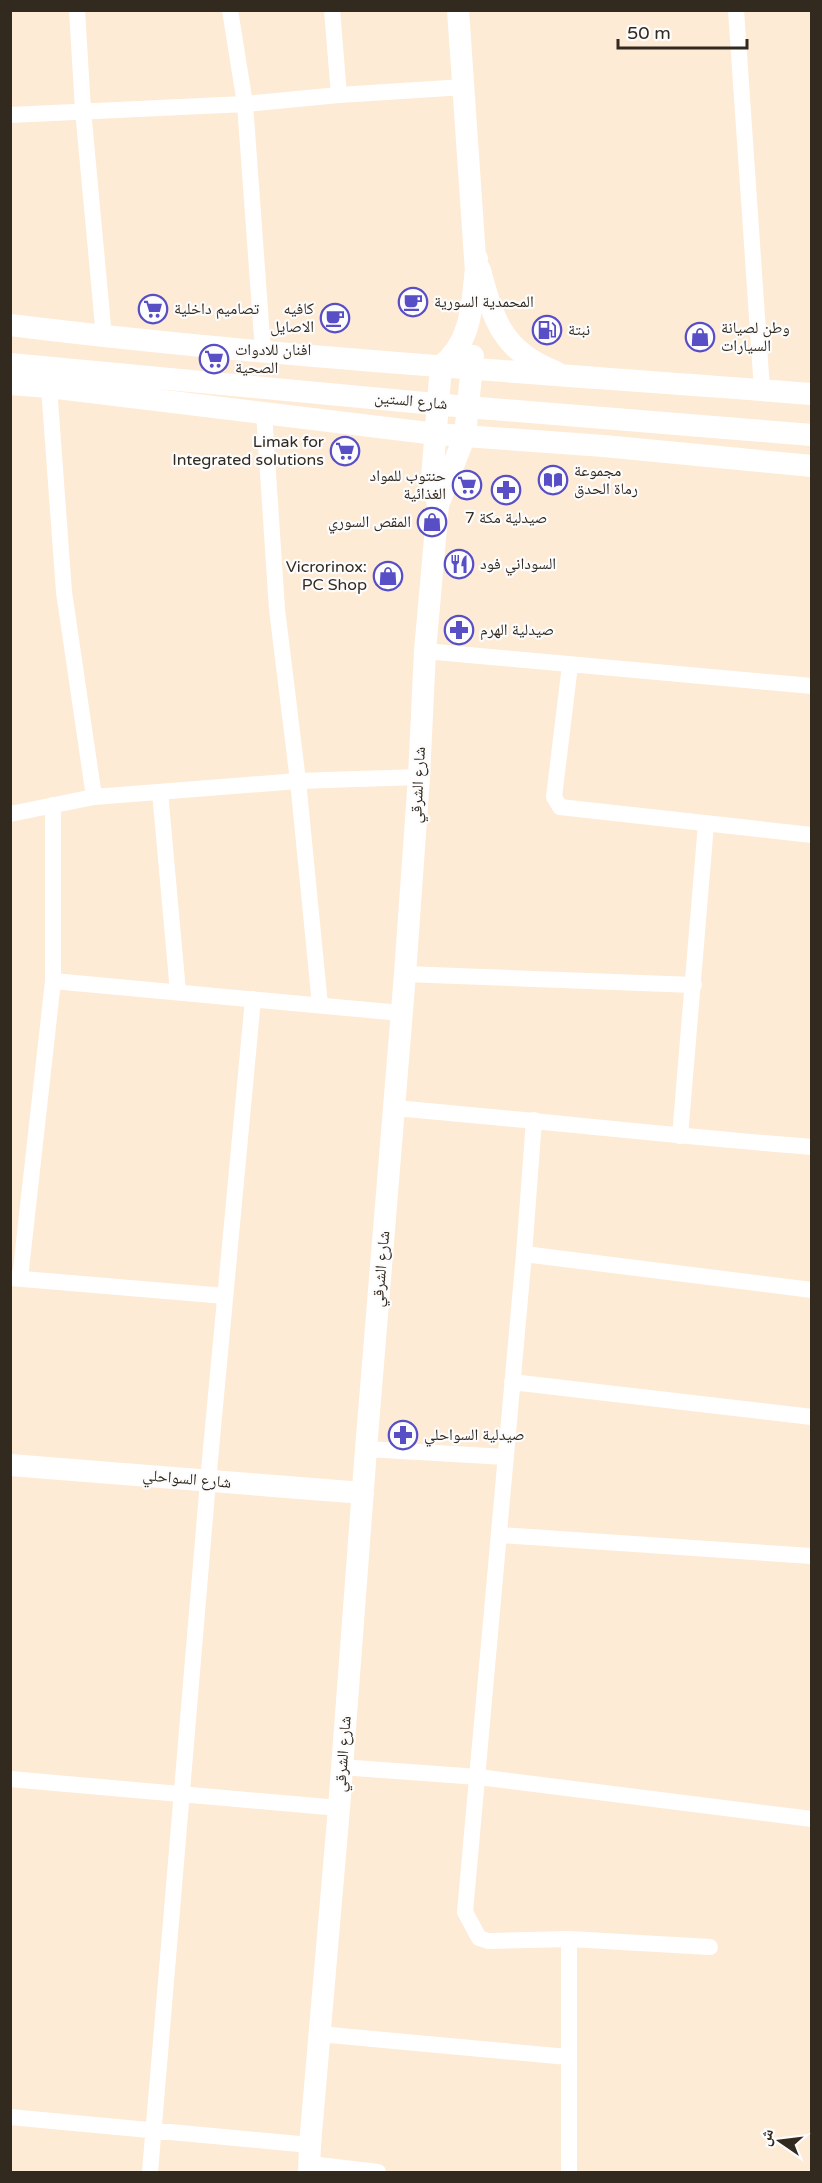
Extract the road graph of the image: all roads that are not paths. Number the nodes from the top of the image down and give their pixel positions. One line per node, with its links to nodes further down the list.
1 (77, 10): 9 (street)
2 (230, 10): 8 (street)
3 (332, 10): 7 (street)
4 (458, 10): 6 (street)
5 (736, 10): 21 (street)
6 (464, 87): 7 (street); 11 (street)
7 (339, 94): 8 (street)
8 (245, 104): 9 (street); 14 (street)
9 (83, 110): 10 (street); 13 (street)
10 (10, 115)
11 (477, 259): 16 (street); 17 (street, شارع الشرقي); 18 (street)
12 (10, 325): 13 (street)
13 (104, 337): 14 (street)
14 (263, 351): 16 (street)
15 (10, 364): 23 (street, شارع الستين)
16 (441, 366): 17 (street); 23 (street)
17 (472, 370): 18 (street); 24 (street, شارع الشرقي)
18 (568, 376): 21 (street)
19 (10, 384): 20 (street)
20 (49, 387): 25 (street); 39 (street)
21 (762, 390): 22 (street)
22 (812, 394)
23 (437, 404): 24 (street, شارع الستين); 27 (street)
24 (466, 407): 28 (street, شارع الشرقي); 29 (street, شارع الستين)
25 (264, 413): 26 (street); 37 (street)
26 (384, 428): 27 (street); 32 (street)
27 (436, 434): 28 (street); 32 (street)
28 (465, 435): 30 (street); 32 (street, شارع الشرقي)
29 (812, 435)
30 (501, 438): 31 (street); 32 (street)
31 (812, 466)
32 (441, 476): 33 (street, شارع الشرقي)
33 (425, 651): 34 (street); 36 (street, شارع الشرقي)
34 (570, 665): 35 (street); 42 (street)
35 (812, 686)
36 (419, 777): 37 (street); 44 (street, شارع الشرقي)
37 (298, 781): 38 (street); 49 (street)
38 (160, 792): 39 (street); 47 (street)
39 (94, 797): 40 (street)
40 (53, 805): 41 (street); 45 (street)
41 (10, 814)
42 (706, 824): 43 (street); 46 (street)
43 (812, 835)
44 (405, 975): 46 (street); 50 (street, شارع الشرقي)
45 (53, 981): 47 (street); 56 (street)
46 (694, 985): 53 (street)
47 (178, 992): 48 (street)
48 (253, 999): 49 (street); 58 (street)
49 (320, 1005): 50 (street)
50 (401, 1013): 51 (street, شارع الشرقي)
51 (394, 1108): 52 (street); 61 (street, شارع الشرقي)
52 (534, 1120): 53 (street); 55 (street)
53 (680, 1136): 54 (street)
54 (812, 1147)
55 (524, 1254): 57 (street); 59 (street)
56 (15, 1278): 58 (street)
57 (812, 1290)
58 (225, 1296): 64 (street)
59 (512, 1382): 60 (street); 62 (street)
60 (812, 1418)
61 (366, 1449): 62 (street); 65 (street, شارع الشرقي)
62 (506, 1457): 66 (street)
63 (10, 1465): 64 (street, شارع السواحلي)
64 (208, 1481): 65 (street, شارع السواحلي); 71 (street)
65 (363, 1493): 68 (street, شارع الشرقي)
66 (499, 1535): 67 (street); 69 (street)
67 (812, 1556)
68 (341, 1767): 69 (street); 72 (street, شارع الشرقي)
69 (478, 1777): 73 (street); 74 (street)
70 (10, 1779): 71 (street)
71 (182, 1794): 72 (street); 79 (street)
72 (339, 1808): 76 (street, شارع الشرقي)
73 (812, 1819)
74 (569, 1939): 75 (street); 77 (street)
75 (710, 1947)
76 (319, 2034): 77 (street); 80 (street, شارع الشرقي)
77 (568, 2057): 83 (street)
78 (10, 2117): 79 (street)
79 (154, 2131): 80 (street); 81 (street)
80 (310, 2161): 82 (street)
81 (150, 2172)
82 (378, 2172)
83 (568, 2172)

